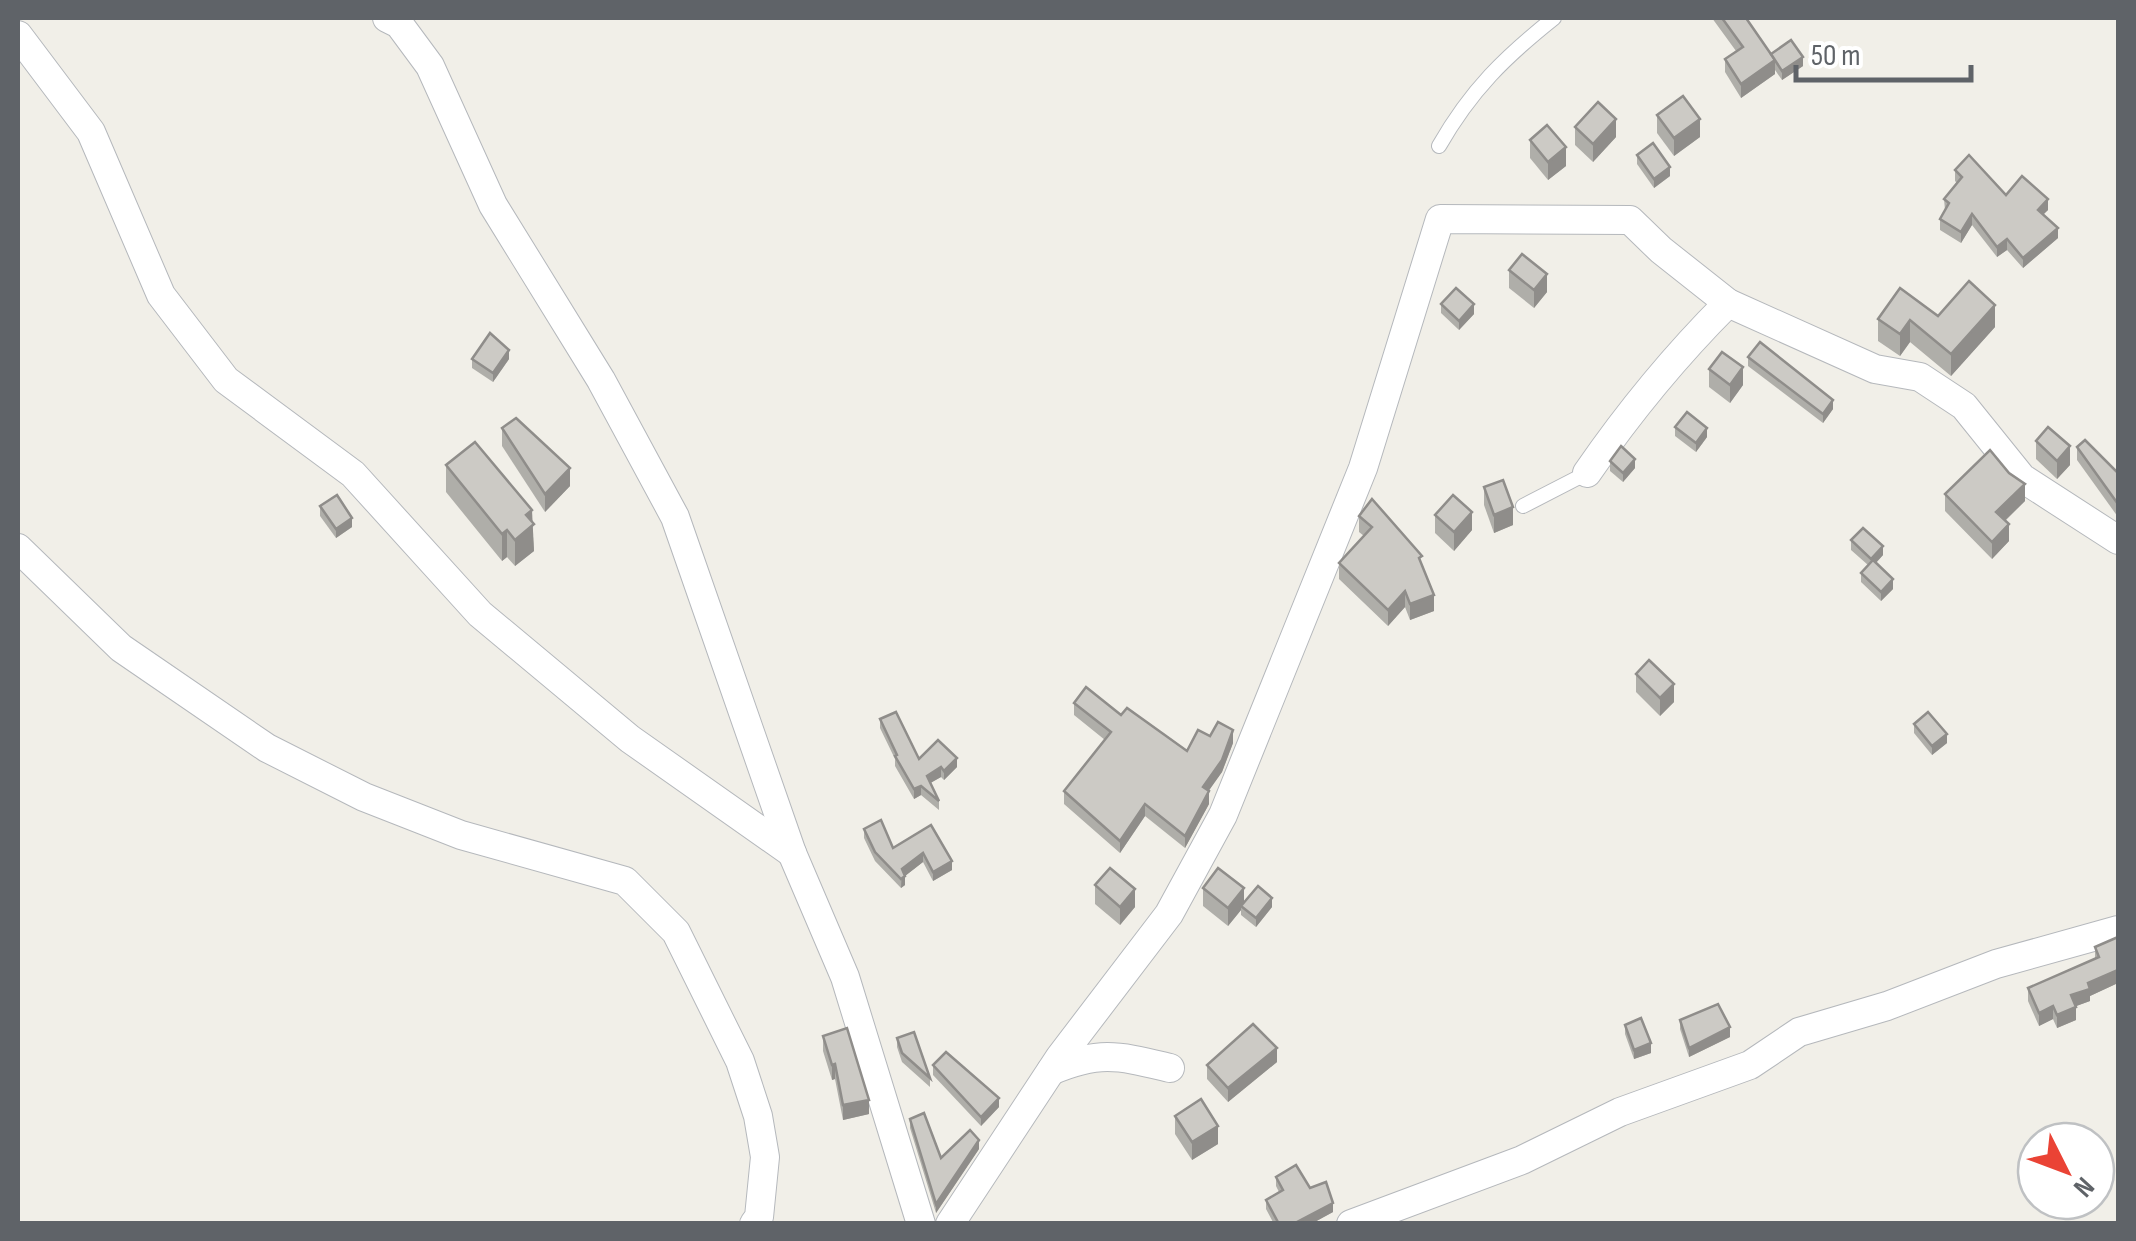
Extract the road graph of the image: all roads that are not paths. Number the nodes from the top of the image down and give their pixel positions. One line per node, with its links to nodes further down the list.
1 (387, 18): 10 (street)
2 (1554, 18): 4 (lane)
3 (18, 35): 10 (street)
4 (1439, 146)
5 (1728, 303): 6 (street); 8 (street); 13 (street)
6 (1587, 474): 7 (lane)
7 (1523, 506)
8 (2118, 540)
9 (18, 548): 14 (street)
10 (792, 853): 15 (street)
11 (2118, 930): 17 (street)
12 (1170, 1068): 13 (street)
13 (1050, 1072): 16 (street)
14 (754, 1224)
15 (921, 1224)
16 (950, 1224)
17 (1350, 1224)

